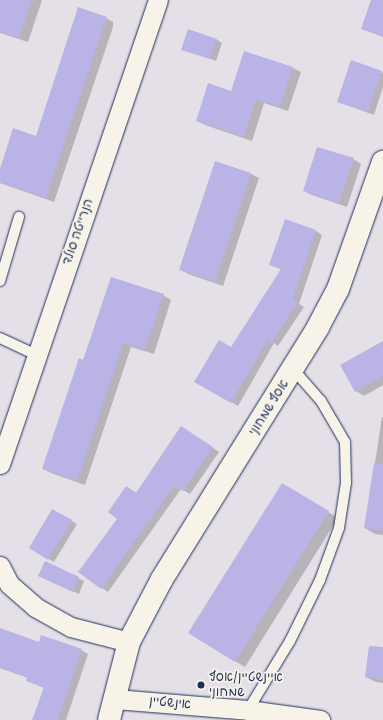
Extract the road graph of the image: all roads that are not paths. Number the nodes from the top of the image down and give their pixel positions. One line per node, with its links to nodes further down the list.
1 (158, 0): 6 (street, הנרייטה סולד)
2 (383, 162): 7 (street, אסף שמחוני)
3 (19, 217): 4 (lane)
4 (0, 281)
5 (0, 338): 6 (lane)
6 (36, 355): 8 (street, הנרייטה סולד)
7 (293, 369): 10 (street, אסף שמחוני); 12 (lane)
8 (0, 464)
9 (0, 566): 10 (street)
10 (129, 642): 11 (street, אסף שמחוני)
11 (115, 699): 12 (street, אינשטיין); 13 (street, אסף שמחוני)
12 (248, 710): 14 (street, אינשטיין)
13 (109, 720)
14 (320, 720)

